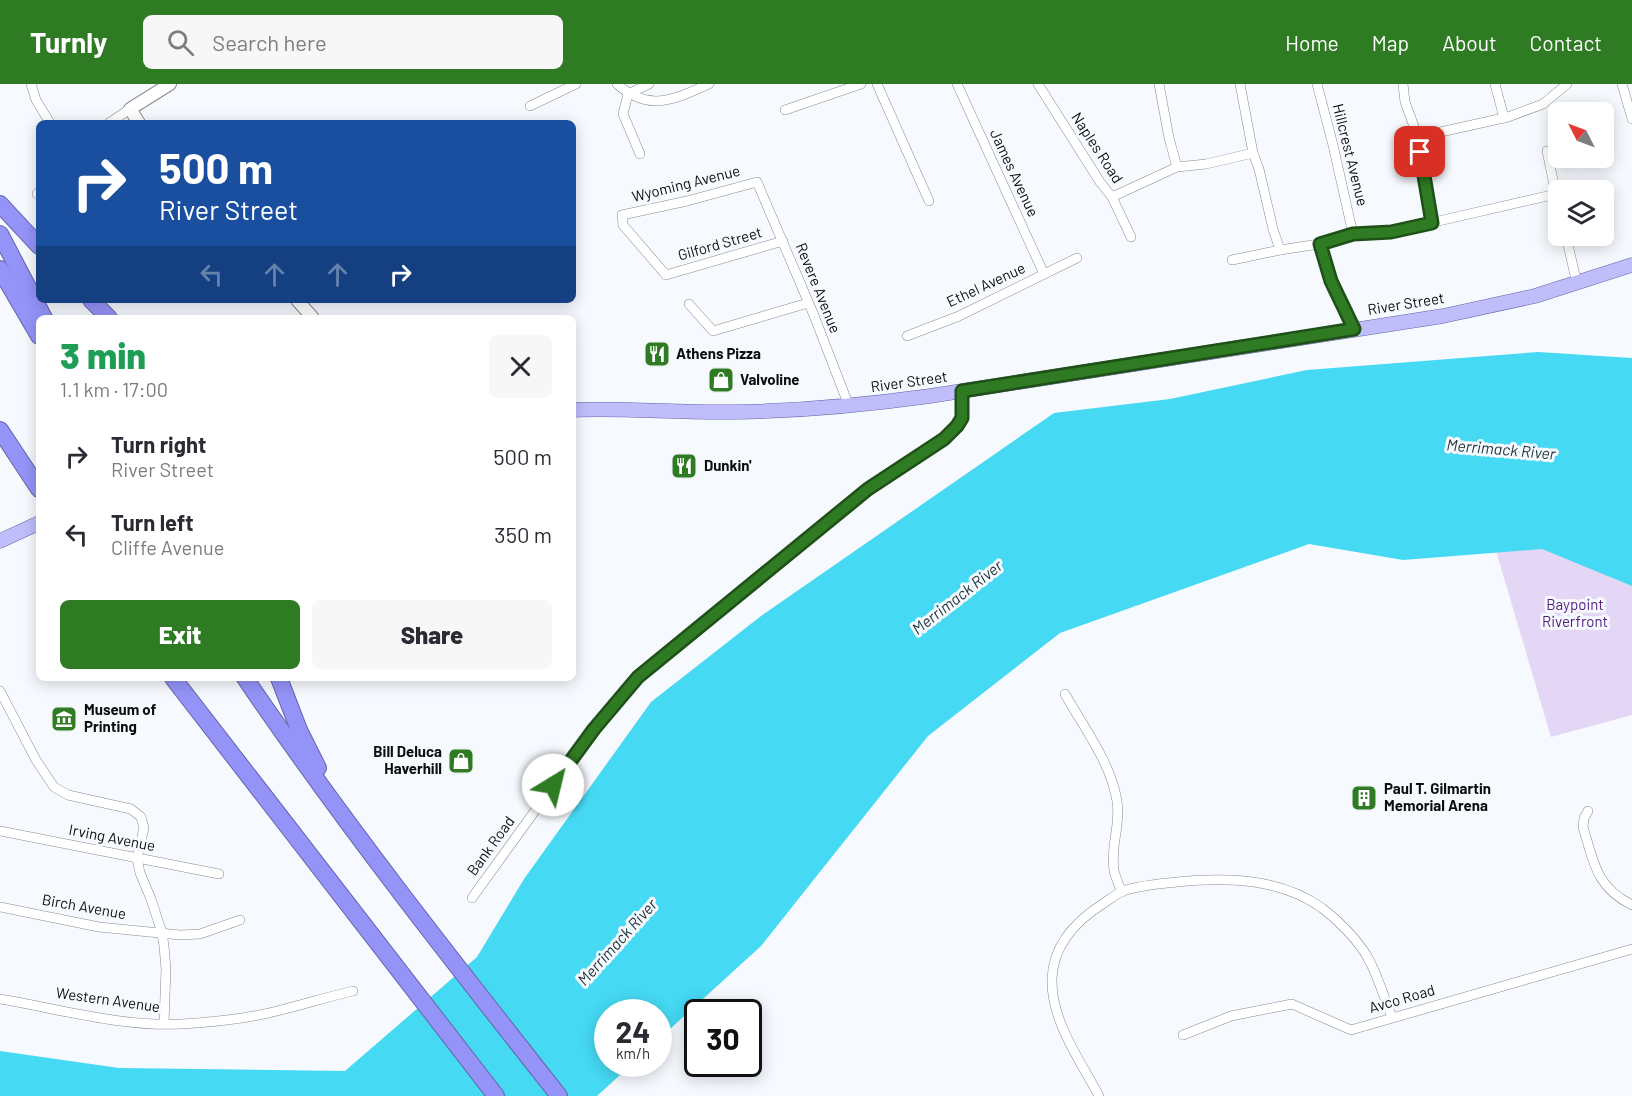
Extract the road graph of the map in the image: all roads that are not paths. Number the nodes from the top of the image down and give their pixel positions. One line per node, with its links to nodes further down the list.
1 (31, 84): 24 (street)
2 (170, 84): 20 (main road)
3 (576, 84): 19 (street)
4 (617, 84): 18 (street)
5 (649, 84): 18 (street)
6 (709, 84): 18 (street)
7 (861, 84): 21 (street)
8 (877, 84): 35 (street)
9 (957, 84): 51 (street, James Avenue)
10 (1038, 84): 34 (street, Naples Road)
11 (1159, 84): 31 (street)
12 (1240, 84): 29 (street)
13 (1317, 84): 40 (street, Hillcrest Avenue)
14 (1402, 84): 27 (street)
15 (1495, 84): 22 (street)
16 (1567, 84): 22 (street)
17 (1622, 84): 23 (street)
18 (628, 94): 30 (street)
19 (530, 106)
20 (130, 109): 25 (street); 26 (main road)
21 (785, 110)
22 (1504, 118): 27 (street)
23 (1632, 119)
24 (48, 120)
25 (114, 120)
26 (138, 120)
27 (1418, 137): 38 (street)
28 (1547, 151): 32 (street)
29 (1253, 153): 31 (street); 46 (street)
30 (640, 154)
31 (1177, 167): 34 (street)
32 (1553, 180)
33 (757, 182): 42 (street, Revere Avenue); 52 (street, Wyoming Avenue)
34 (1112, 197): 41 (street, Naples Road)
35 (929, 201)
36 (1548, 201): 38 (street)
37 (0, 204): 43 (highway)
38 (1432, 223): 40 (street)
39 (0, 234): 54 (highway)
40 (1353, 234): 44 (street)
41 (1131, 237)
42 (783, 241): 52 (street, Gilford Street); 57 (street, Revere Avenue)
43 (36, 243)
44 (1320, 244): 46 (street); 61 (street)
45 (1568, 246): 53 (street)
46 (1280, 250): 48 (street)
47 (1077, 258): 51 (street, Ethel Avenue)
48 (1232, 260)
49 (1632, 265): 53 (main road, River Street)
50 (0, 269): 62 (highway)
51 (1044, 274): 63 (street, Ethel Avenue)
52 (666, 275)
53 (1578, 284): 61 (main road, River Street)
54 (36, 301)
55 (94, 303): 59 (highway)
56 (300, 303): 60 (main road)
57 (808, 303): 58 (street); 65 (street, Revere Avenue)
58 (689, 304)
59 (106, 315)
60 (311, 315)
61 (1354, 329): 64 (main road, River Street)
62 (36, 331)
63 (907, 336)
64 (962, 391): 65 (main road, River Street); 83 (street, Bank Road)
65 (849, 406): 66 (main road, River Street)
66 (576, 410)
67 (0, 430): 69 (highway)
68 (0, 442): 69 (highway)
69 (36, 485)
70 (36, 525): 71 (main road)
71 (0, 541)
72 (175, 681): 94 (highway)
73 (247, 681): 77 (highway)
74 (280, 681): 77 (highway)
75 (0, 691): 80 (street)
76 (1065, 694): 82 (street)
77 (337, 810): 95 (highway)
78 (1588, 811): 84 (street)
79 (0, 831): 80 (street, Irving Avenue)
80 (136, 858): 81 (street, Irving Avenue); 87 (street)
81 (219, 874)
82 (1122, 892): 91 (street); 96 (street)
83 (472, 898)
84 (1632, 905)
85 (0, 907): 87 (street, Birch Avenue)
86 (240, 920): 87 (street, Birch Avenue)
87 (162, 933): 92 (street)
88 (1632, 949): 91 (street, Avco Road)
89 (352, 991): 92 (street, Western Avenue)
90 (0, 999): 92 (street, Western Avenue)
91 (1392, 1017): 93 (street, Avco Road)
92 (164, 1023)
93 (1183, 1035)
94 (496, 1096)
95 (559, 1096)
96 (1099, 1096)

